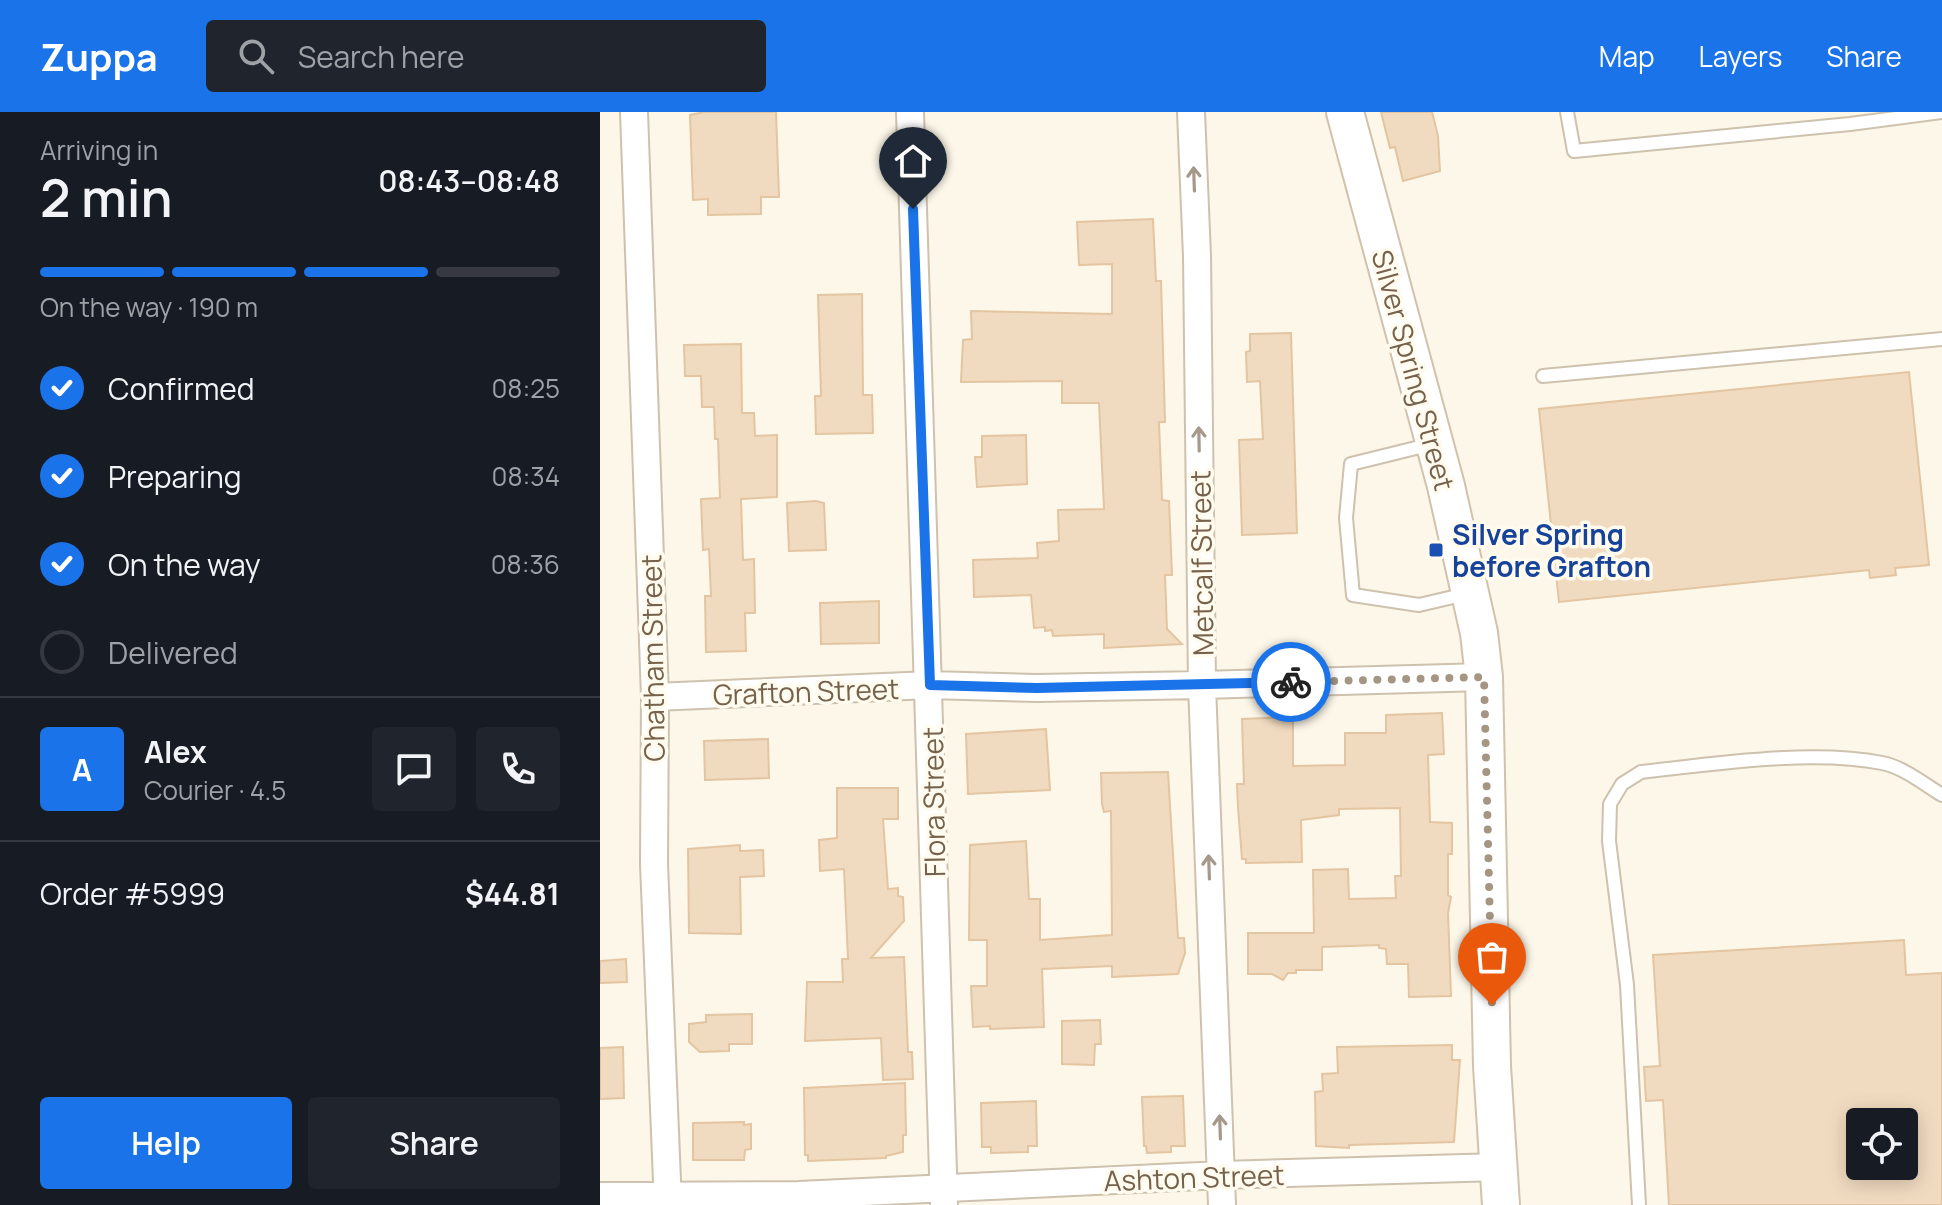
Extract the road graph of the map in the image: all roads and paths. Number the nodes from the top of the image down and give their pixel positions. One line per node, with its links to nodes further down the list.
1 (634, 112): 15 (street, Chatham Street)
2 (910, 112): 13 (street, Flora Street)
3 (1191, 112): 14 (street, Metcalf Street, one-way to 3)
4 (1345, 112): 10 (main road, Silver Spring Street)
5 (1567, 112): 7 (lane)
6 (1942, 112): 7 (lane)
7 (1849, 118)
8 (1942, 339): 9 (lane)
9 (1543, 376)
10 (1435, 444): 11 (main road, Silver Spring Street); 11 (lane)
11 (1470, 593): 12 (main road, Silver Spring Street)
12 (1484, 677): 14 (street, Grafton Street); 17 (main road, Silver Spring Street)
13 (930, 685): 14 (street, Grafton Street); 15 (street, Grafton Street); 20 (street, Flora Street)
14 (1202, 685): 18 (street, Metcalf Street, one-way to 14)
15 (655, 697): 21 (street, Chatham Street)
16 (1942, 795): 24 (lane)
17 (1500, 1167): 18 (street, Ashton Street); 23 (main road, Silver Spring Street)
18 (1222, 1175): 20 (street, Ashton Street); 22 (street, Metcalf Street)
19 (600, 1196): 21 (street, Ashton Street)
20 (944, 1196): 21 (street, Ashton Street)
21 (668, 1200)
22 (1222, 1205)
23 (1501, 1205)
24 (1639, 1205)

